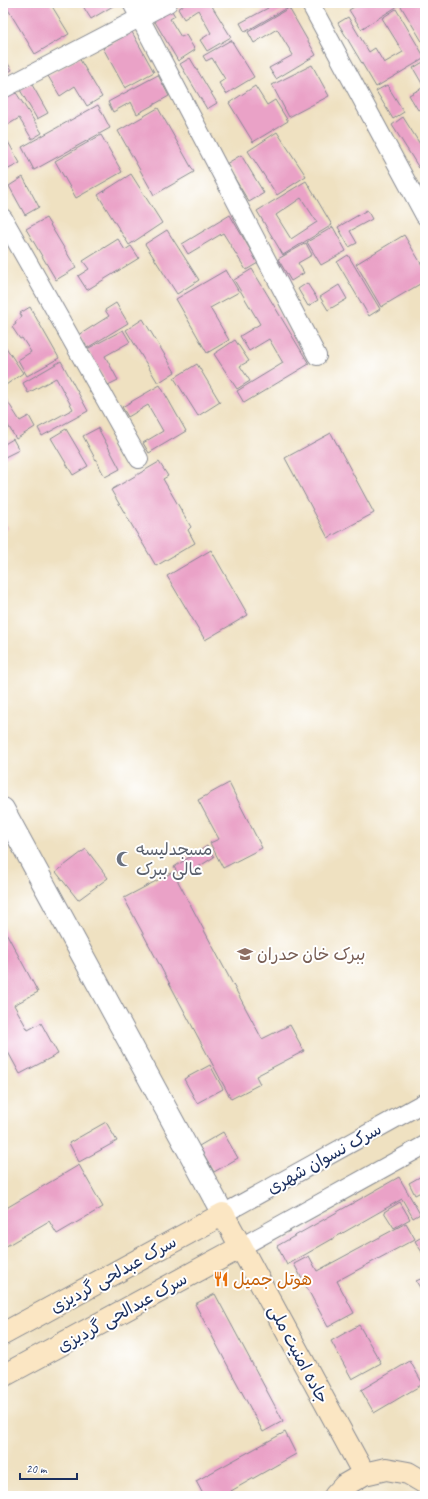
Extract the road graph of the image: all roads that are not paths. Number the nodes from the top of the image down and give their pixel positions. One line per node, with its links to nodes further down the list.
1 (168, 3): 3 (street)
2 (310, 3): 5 (street)
3 (136, 10): 4 (street); 7 (street)
4 (3, 89)
5 (425, 216)
6 (3, 218): 8 (street)
7 (317, 356)
8 (139, 459)
9 (3, 809): 12 (street)
10 (425, 1102): 12 (street, سرک نسوان شهری)
11 (425, 1145): 13 (street)
12 (223, 1214): 13 (main road, جاده امنیت ملی); 14 (main road, سرک عبدلحی گردیزی)
13 (241, 1247): 15 (main road, سرک عبدالحی گردیزی); 16 (main road, جاده امنیت ملی)
14 (3, 1334)
15 (3, 1376)
16 (364, 1474): 17 (main road); 18 (main road)
17 (425, 1483)
18 (336, 1496)

